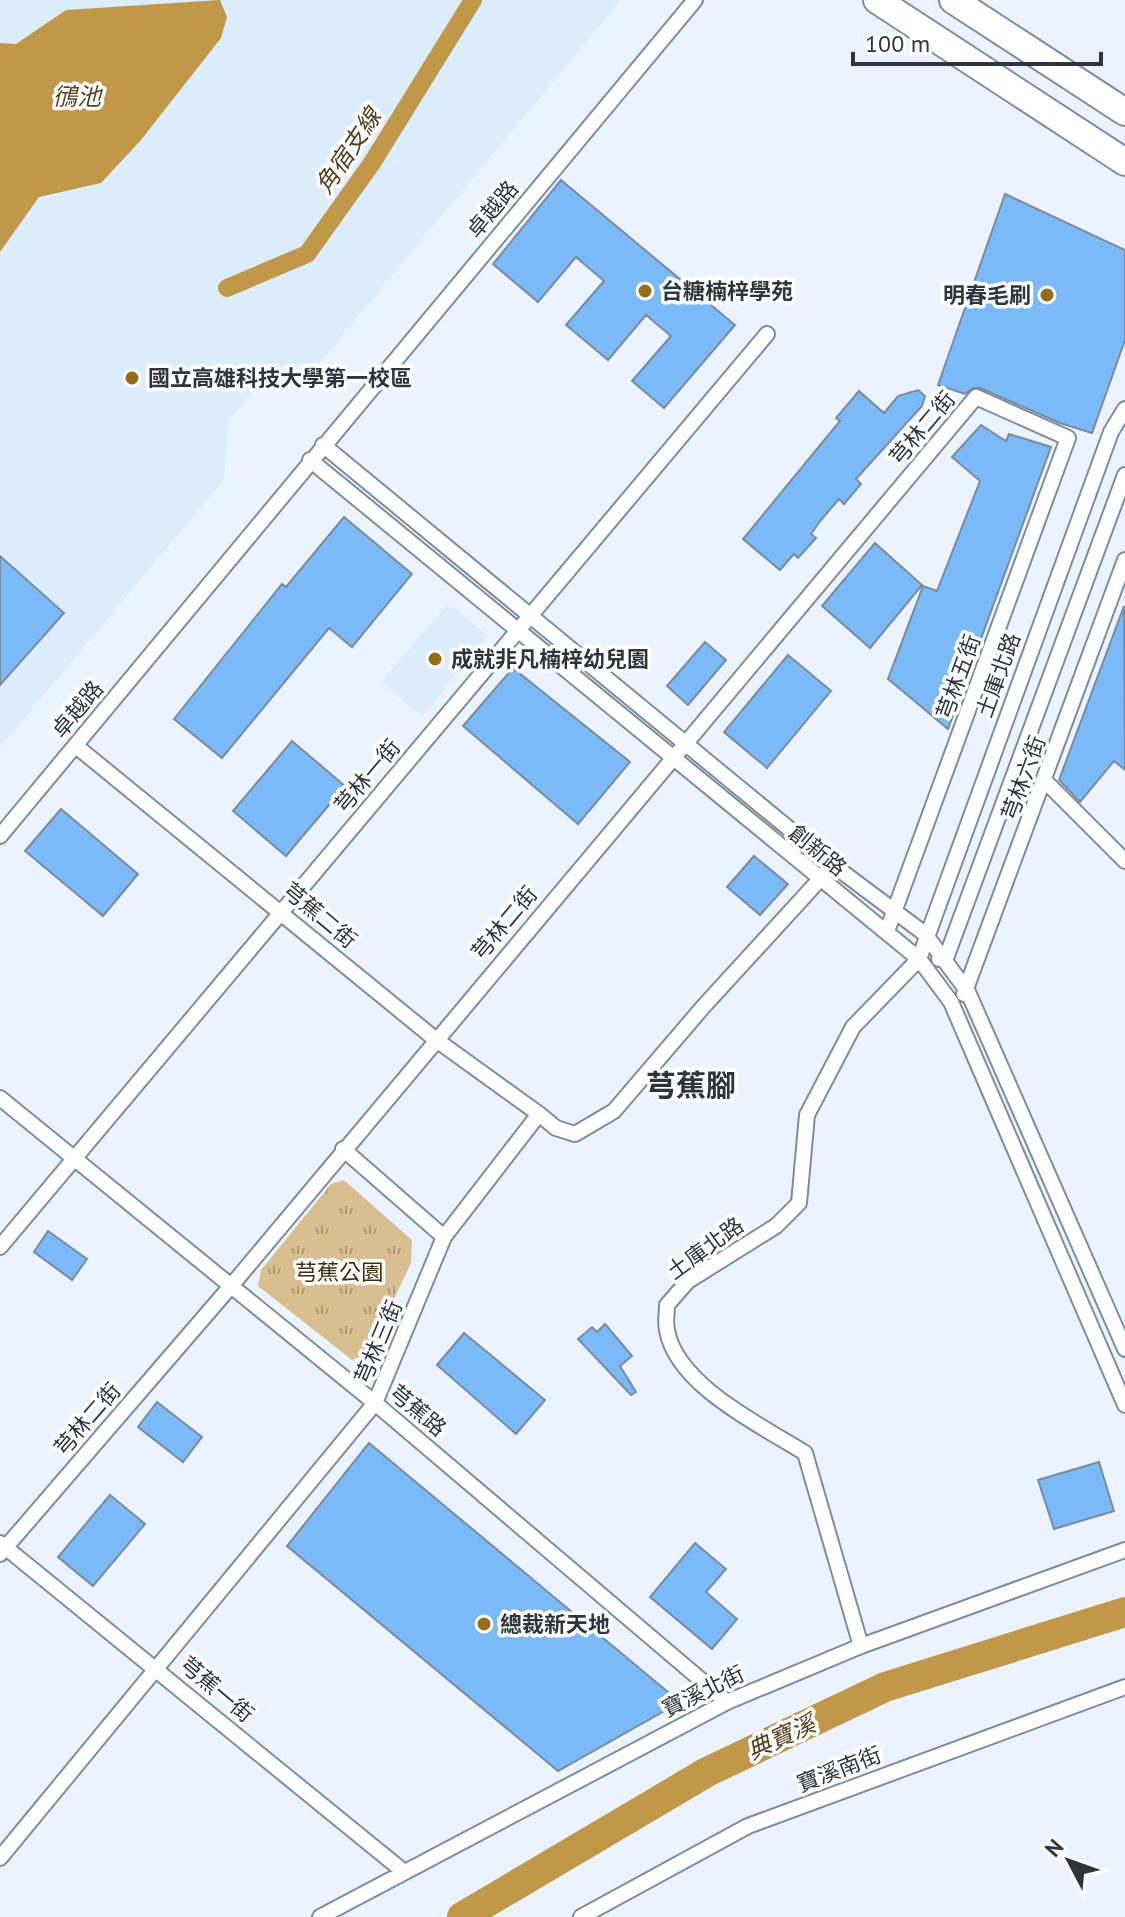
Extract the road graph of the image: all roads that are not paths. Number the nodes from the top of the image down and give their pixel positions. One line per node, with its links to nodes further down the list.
1 (695, 0): 9 (street, 卓越路)
2 (877, 0): 5 (highway)
3 (953, 0): 4 (highway)
4 (1125, 112)
5 (1125, 162)
6 (767, 334): 13 (street, 芎林一街)
7 (1125, 409): 26 (street, 土庫北路)
8 (1068, 438): 15 (street, 芎林二街); 24 (street, 芎林五街)
9 (323, 445): 10 (street, 卓越路); 13 (street, 創新路)
10 (310, 460): 14 (street, 創新路); 16 (street, 卓越路)
11 (1125, 475): 27 (street)
12 (1125, 560): 18 (street, 芎林六街)
13 (530, 616): 14 (street, 芎林一街); 15 (street, 創新路)
14 (517, 631): 17 (street, 創新路); 23 (street, 芎林一街)
15 (685, 744): 17 (street, 芎林二街); 21 (street, 創新路)
16 (76, 746): 19 (street, 卓越路); 23 (street, 芎蕉二街)
17 (672, 759): 22 (street, 創新路); 31 (street, 芎林二街)
18 (1046, 782): 20 (street); 29 (street, 芎林六街)
19 (0, 836)
20 (1125, 861)
21 (833, 865): 22 (street); 24 (street, 創新路)
22 (820, 880): 25 (street, 創新路); 33 (street)
23 (282, 911): 31 (street, 芎蕉二街); 35 (street, 芎林一街)
24 (896, 911): 25 (street, 芎林五街); 26 (street, 創新路)
25 (887, 931): 28 (street, 創新路)
26 (925, 934): 27 (street, 創新路); 28 (street, 土庫北路)
27 (946, 958): 28 (street); 29 (street, 創新路)
28 (919, 959): 30 (street, 創新路); 45 (street, 土庫北路)
29 (968, 992): 30 (street); 39 (street, 創新路)
30 (951, 1002): 40 (street, 創新路)
31 (435, 1039): 33 (street, 芎蕉二街); 34 (street, 芎林二街)
32 (0, 1098): 35 (street, 芎蕉路)
33 (539, 1114): 36 (street, 芎林三街)
34 (343, 1149): 36 (street); 38 (street, 芎林二街)
35 (75, 1160): 37 (street, 芎林一街); 38 (street, 芎蕉路)
36 (444, 1237): 41 (street, 芎林三街)
37 (0, 1247)
38 (231, 1286): 41 (street, 芎蕉路); 43 (street, 芎林二街)
39 (1125, 1348): 40 (street)
40 (1104, 1357): 42 (street, 創新路)
41 (375, 1403): 46 (street, 芎林三街); 48 (street, 芎蕉路)
42 (1125, 1405)
43 (2, 1548): 46 (street, 芎蕉一街)
44 (1125, 1550): 45 (street, 寶溪北街)
45 (861, 1646): 48 (street, 寶溪北街)
46 (157, 1668): 49 (street, 芎林三街); 50 (street, 芎蕉一街)
47 (1125, 1687): 52 (street, 寶溪南街)
48 (727, 1702): 50 (street, 寶溪北街)
49 (0, 1858)
50 (403, 1871): 51 (street, 寶溪北街)
51 (320, 1917)
52 (581, 1917)

